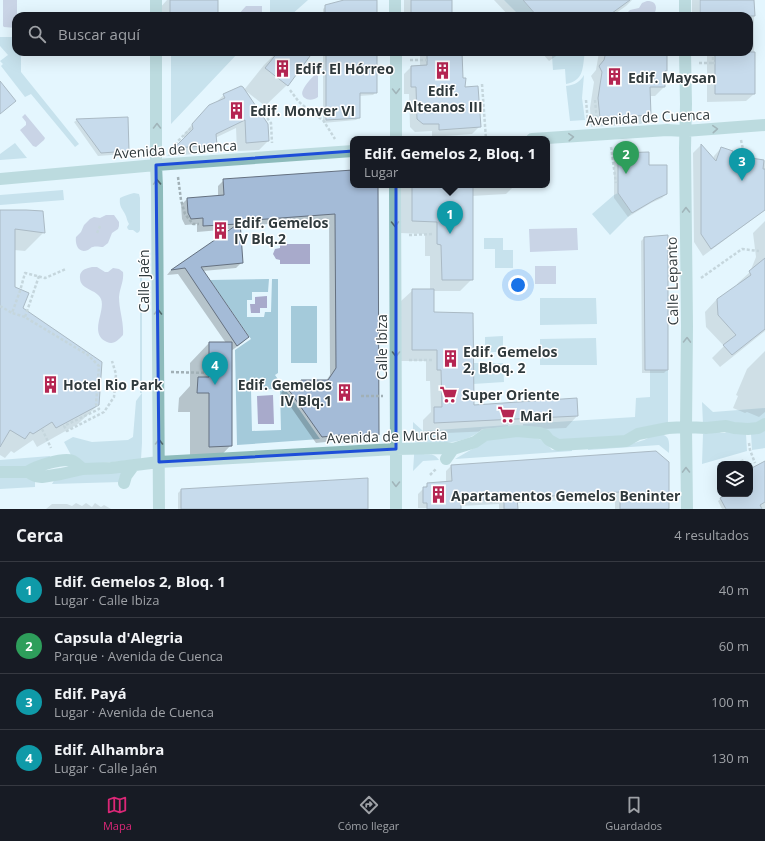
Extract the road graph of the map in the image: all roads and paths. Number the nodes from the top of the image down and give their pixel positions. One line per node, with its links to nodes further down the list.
1 (156, 0): 4 (street)
2 (395, 0): 5 (street)
3 (685, 0): 6 (street)
4 (156, 12)
5 (395, 12)
6 (685, 12)
7 (156, 56): 25 (street, Calle Jaén, one-way to 7)
8 (396, 56): 20 (street, one-way to 20)
9 (686, 56): 18 (street, Calle Lepanto)
10 (713, 56): 11 (path)
11 (703, 63)
12 (482, 84): 21 (path)
13 (290, 90): 23 (path)
14 (586, 100): 19 (path)
15 (596, 100): 19 (path)
16 (264, 114): 24 (path)
17 (765, 125): 18 (street, Avenida de Cuenca, one-way to 17)
18 (685, 131): 19 (street, Avenida de Cuenca); 36 (street, Calle Lepanto, one-way to 18)
19 (599, 135): 22 (street, Avenida de Cuenca, one-way to 19); 27 (path)
20 (396, 136)
21 (486, 136)
22 (550, 138)
23 (348, 151): 24 (street, Avenida de Cuenca)
24 (272, 157): 25 (street, Avenida de Cuenca)
25 (156, 165): 26 (street, Avenida de Cuenca); 43 (street, Calle Jaén, one-way to 25)
26 (0, 179)
27 (616, 183)
28 (395, 188): 32 (street, Calle Ibiza, one-way to 32)
29 (100, 226): 30 (path)
30 (96, 233)
31 (434, 234): 32 (path)
32 (395, 235): 40 (street, Calle Ibiza, one-way to 40)
33 (759, 251): 36 (path)
34 (66, 269): 35 (path)
35 (39, 276): 38 (path); 39 (path)
36 (687, 287): 48 (street, Calle Lepanto, one-way to 36)
37 (0, 306): 38 (path)
38 (12, 313): 39 (path)
39 (25, 317): 42 (path)
40 (396, 360): 41 (path); 46 (street, Calle Ibiza)
41 (434, 360)
42 (112, 361)
43 (158, 372): 44 (path); 55 (street, Calle Jaén, one-way to 43)
44 (209, 373)
45 (361, 396): 46 (path)
46 (395, 396): 51 (street, Calle Ibiza)
47 (765, 424): 48 (street, Avenida de Murcia)
48 (686, 427): 52 (street, Avenida de Murcia); 64 (street, Calle Lepanto, one-way to 48)
49 (42, 429): 54 (path)
50 (749, 442): 56 (path)
51 (396, 449): 52 (street, Avenida de Murcia); 55 (street, Avenida de Murcia); 63 (street, Calle Ibiza, one-way to 63)
52 (453, 450): 53 (street)
53 (446, 459)
54 (58, 461): 58 (street); 60 (street)
55 (159, 462): 57 (street, Avenida de Murcia); 62 (street, Calle Jaén)
56 (755, 463)
57 (134, 465): 58 (street, Avenida de Murcia); 61 (street)
58 (83, 469): 60 (street, Avenida de Murcia)
59 (0, 472): 60 (street, Avenida de Murcia)
60 (28, 472)
61 (124, 483)
62 (159, 509)
63 (396, 509)
64 (687, 509)

